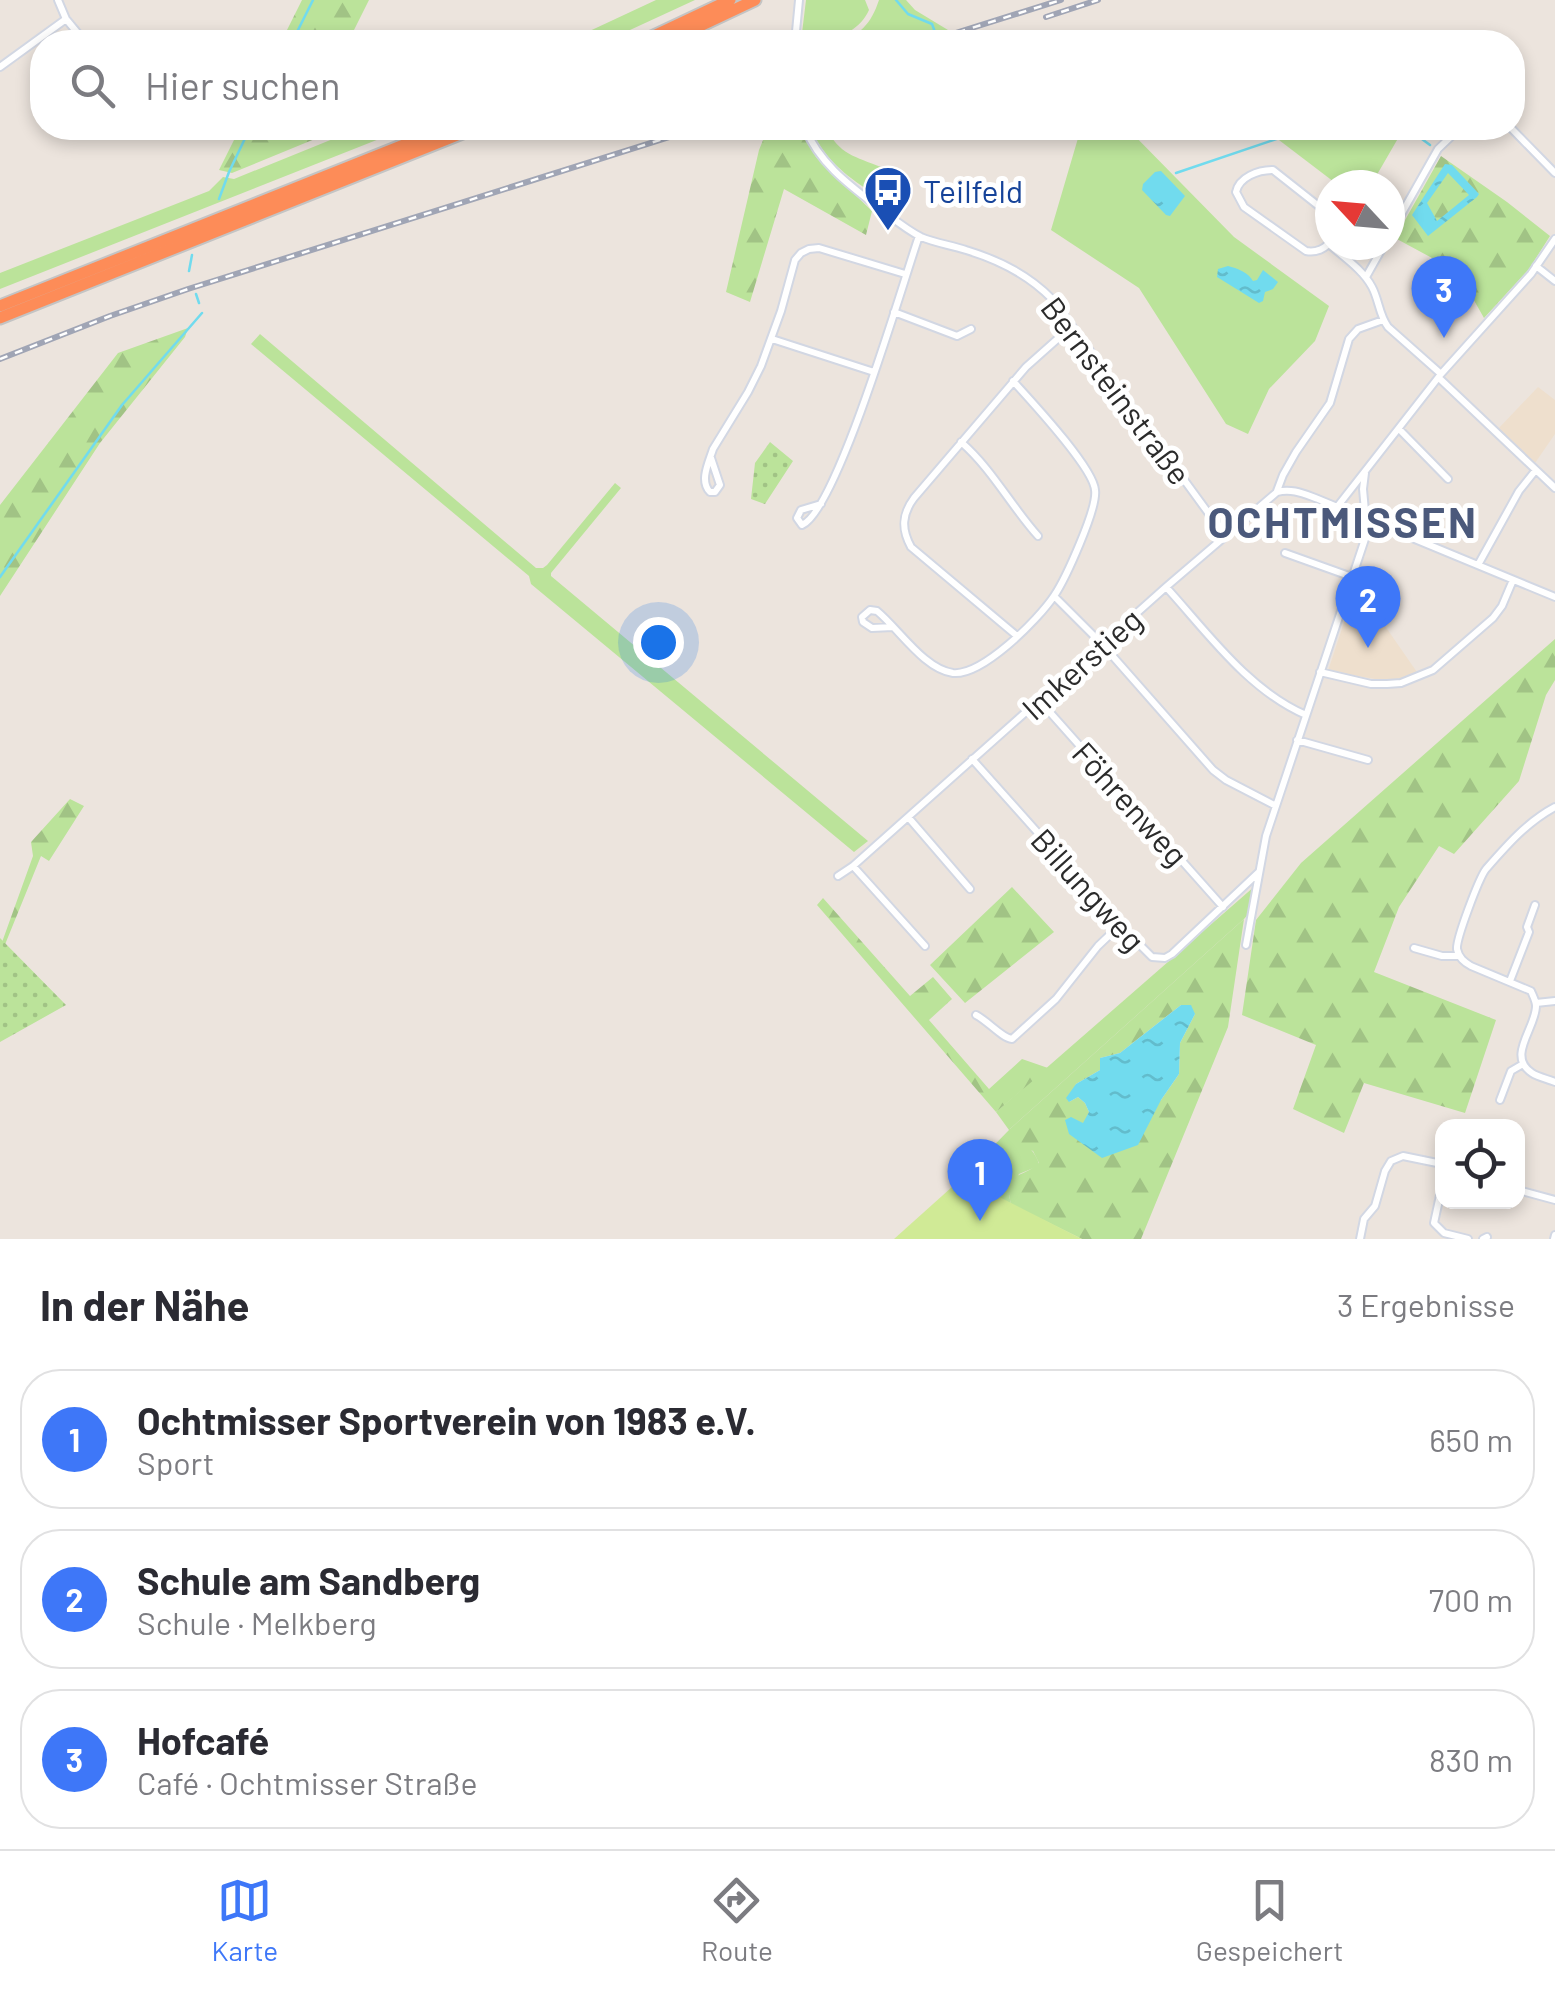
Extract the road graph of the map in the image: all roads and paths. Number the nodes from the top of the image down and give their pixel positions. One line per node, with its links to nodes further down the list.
1 (58, 0): 5 (street)
2 (730, 0): 8 (highway)
3 (755, 0): 9 (highway)
4 (799, 3): 10 (street)
5 (66, 18): 6 (street); 7 (street)
6 (50, 30)
7 (76, 30)
8 (666, 30)
9 (691, 30)
10 (796, 30)
11 (30, 45): 12 (street)
12 (0, 68)
13 (416, 140): 30 (highway)
14 (445, 140): 32 (highway)
15 (812, 140): 21 (street, Bernsteinstraße)
16 (1448, 140): 20 (street)
17 (1523, 140): 18 (street)
18 (1555, 173)
19 (1315, 203): 23 (street)
20 (1405, 208)
21 (919, 236): 27 (street); 34 (street, Bernsteinstraße)
22 (1555, 240): 26 (street)
23 (1315, 251)
24 (1348, 260): 28 (street)
25 (1376, 260): 28 (street)
26 (1536, 266): 29 (street); 38 (street)
27 (906, 274): 31 (street); 36 (street)
28 (1366, 277): 33 (street)
29 (1555, 281)
30 (0, 306)
31 (894, 312): 35 (street); 37 (street)
32 (0, 318)
33 (1383, 320): 38 (street); 47 (street)
34 (1072, 326): 39 (street); 51 (street, Bernsteinstraße)
35 (972, 329)
36 (772, 339): 37 (street); 42 (street)
37 (874, 372): 48 (street)
38 (1440, 376): 40 (street); 43 (street)
39 (1013, 381): 41 (street); 58 (street)
40 (1399, 429): 44 (street); 45 (street)
41 (962, 442): 52 (street); 61 (street)
42 (710, 458): 42 (street)
43 (1536, 471): 46 (street); 54 (street)
44 (1365, 473): 49 (street); 50 (street)
45 (1448, 480)
46 (1555, 488)
47 (1277, 492): 49 (street); 51 (street, Imkerstieg)
48 (821, 504)
49 (1337, 507): 50 (street)
50 (1367, 520): 54 (street); 55 (street)
51 (1227, 534): 57 (street, Imkerstieg)
52 (1038, 536)
53 (1285, 553): 55 (street)
54 (1478, 566): 56 (street)
55 (1352, 577): 63 (street)
56 (1513, 580): 59 (street); 63 (street)
57 (1166, 587): 62 (street, Imkerstieg); 65 (street)
58 (1054, 596): 61 (street); 62 (street)
59 (1555, 597)
60 (893, 627): 61 (street)
61 (1017, 636)
62 (1102, 644): 64 (street, Imkerstieg); 69 (street)
63 (1320, 672): 65 (street)
64 (1039, 700): 67 (street, Imkerstieg); 77 (street, Föhrenweg)
65 (1306, 715): 66 (street)
66 (1298, 740): 68 (street); 69 (street)
67 (972, 759): 71 (street, Imkerstieg); 78 (street, Billungweg)
68 (1368, 760)
69 (1276, 806): 73 (street)
70 (1555, 807): 82 (street)
71 (908, 817): 72 (street, Imkerstieg); 75 (street)
72 (853, 866): 74 (street, Imkerstieg); 80 (street)
73 (1260, 872): 77 (street, Billungweg); 79 (street)
74 (838, 876)
75 (970, 889)
76 (1535, 905): 83 (street)
77 (1223, 907): 78 (street, Billungweg)
78 (1120, 925): 86 (street)
79 (1246, 945)
80 (924, 946)
81 (1414, 948): 82 (street)
82 (1459, 956): 83 (street)
83 (1510, 981): 85 (street)
84 (1555, 1002): 85 (street)
85 (1536, 1003): 87 (street)
86 (976, 1015)
87 (1523, 1064): 88 (street); 89 (street)
88 (1555, 1082)
89 (1500, 1100)
90 (1435, 1163): 94 (street)
91 (1525, 1192): 92 (street)
92 (1555, 1200)
93 (1437, 1209): 95 (street)
94 (1360, 1239)
95 (1468, 1239)

